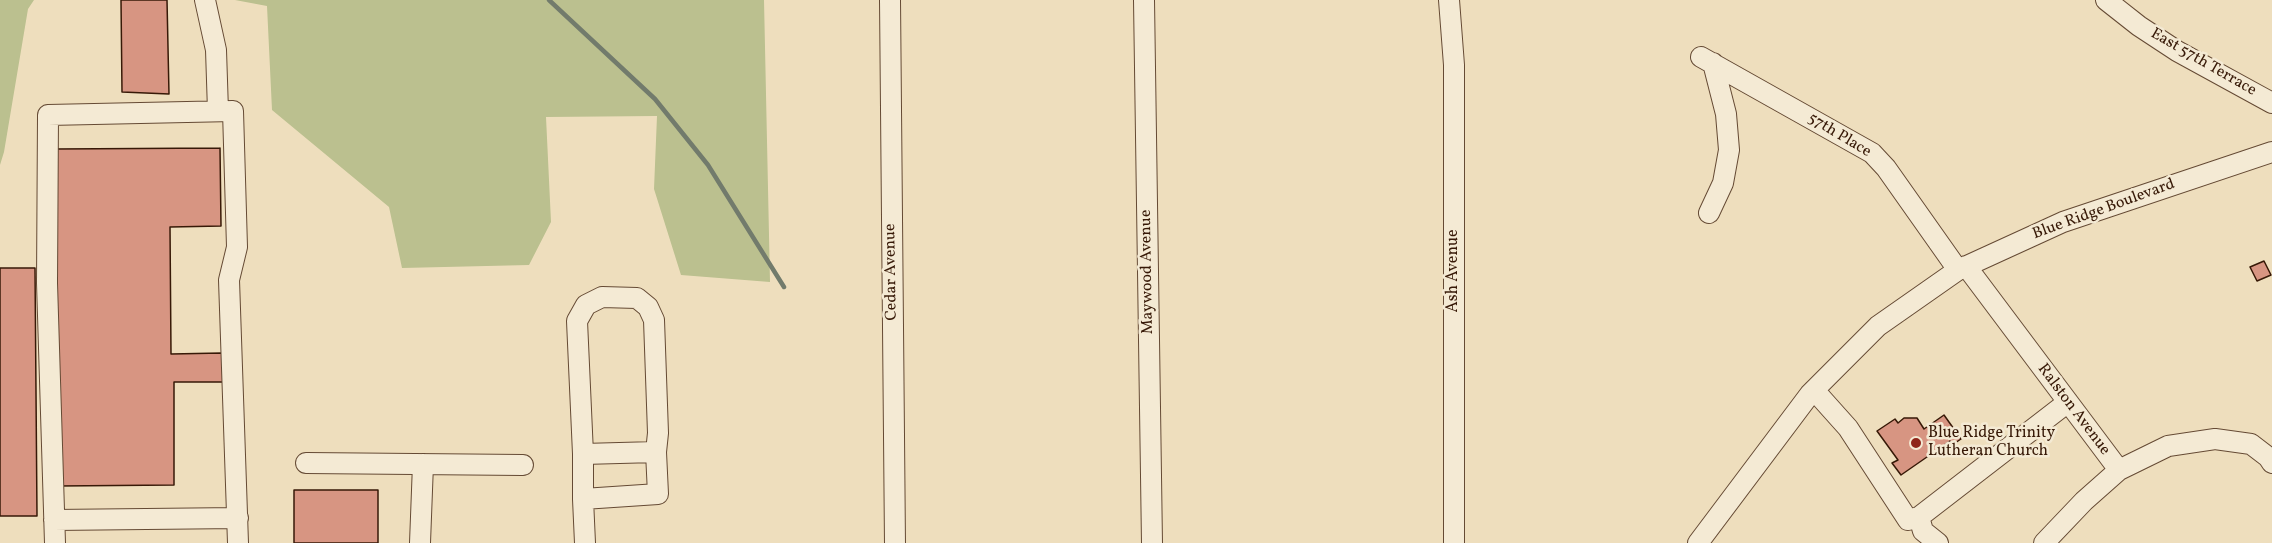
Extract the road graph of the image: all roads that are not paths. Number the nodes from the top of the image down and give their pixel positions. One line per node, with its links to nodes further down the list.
1 (205, 0): 7 (street)
2 (890, 0): 28 (street, Cedar Avenue)
3 (1144, 0): 29 (street, Maywood Avenue)
4 (1449, 0): 30 (street, Ash Avenue)
5 (2106, 0): 6 (street, East 57th Terrace)
6 (2272, 103)
7 (218, 111): 21 (street); 23 (street)
8 (2272, 152): 10 (street, Blue Ridge Boulevard)
9 (1709, 213): 10 (street, 57th Place)
10 (1962, 268): 11 (street, Blue Ridge Boulevard); 12 (street, Ralston Avenue)
11 (1814, 390): 22 (street); 31 (street, Blue Ridge Boulevard)
12 (2068, 402): 19 (street, Ralston Avenue); 22 (street)
13 (656, 452): 14 (street); 14 (street); 20 (street)
14 (583, 454): 20 (street)
15 (306, 463): 17 (street)
16 (2272, 463): 19 (street)
17 (423, 464): 18 (street); 26 (street)
18 (523, 465)
19 (2119, 470): 33 (street, Ralston Avenue)
20 (583, 499): 27 (street)
21 (238, 518): 23 (street); 25 (street)
22 (1914, 519): 32 (street)
23 (54, 520): 24 (street)
24 (55, 543)
25 (238, 543)
26 (420, 543)
27 (585, 543)
28 (895, 543)
29 (1152, 543)
30 (1454, 543)
31 (1698, 543)
32 (1938, 543)
33 (2044, 543)

